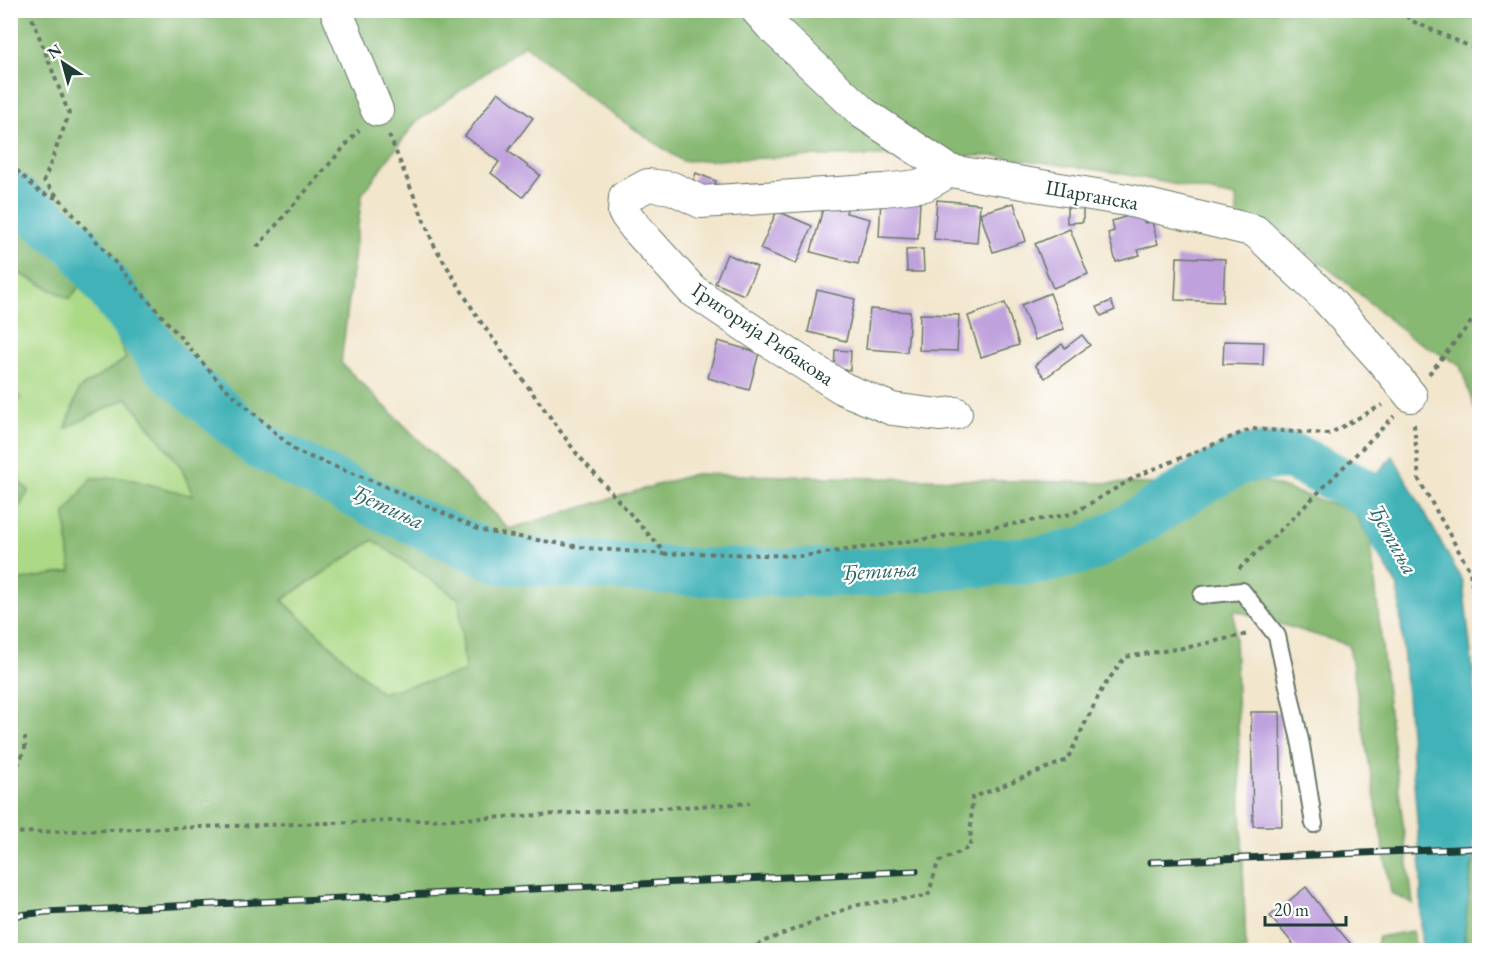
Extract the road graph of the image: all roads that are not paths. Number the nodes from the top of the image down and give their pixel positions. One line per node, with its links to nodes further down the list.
1 (336, 10): 3 (street)
2 (757, 10): 4 (street, Шарганска)
3 (377, 110)
4 (950, 171): 5 (street, Шарганска); 6 (street, Григорија Рибакова)
5 (1409, 401)
6 (956, 413)
7 (1202, 595): 8 (lane)
8 (1314, 824)

